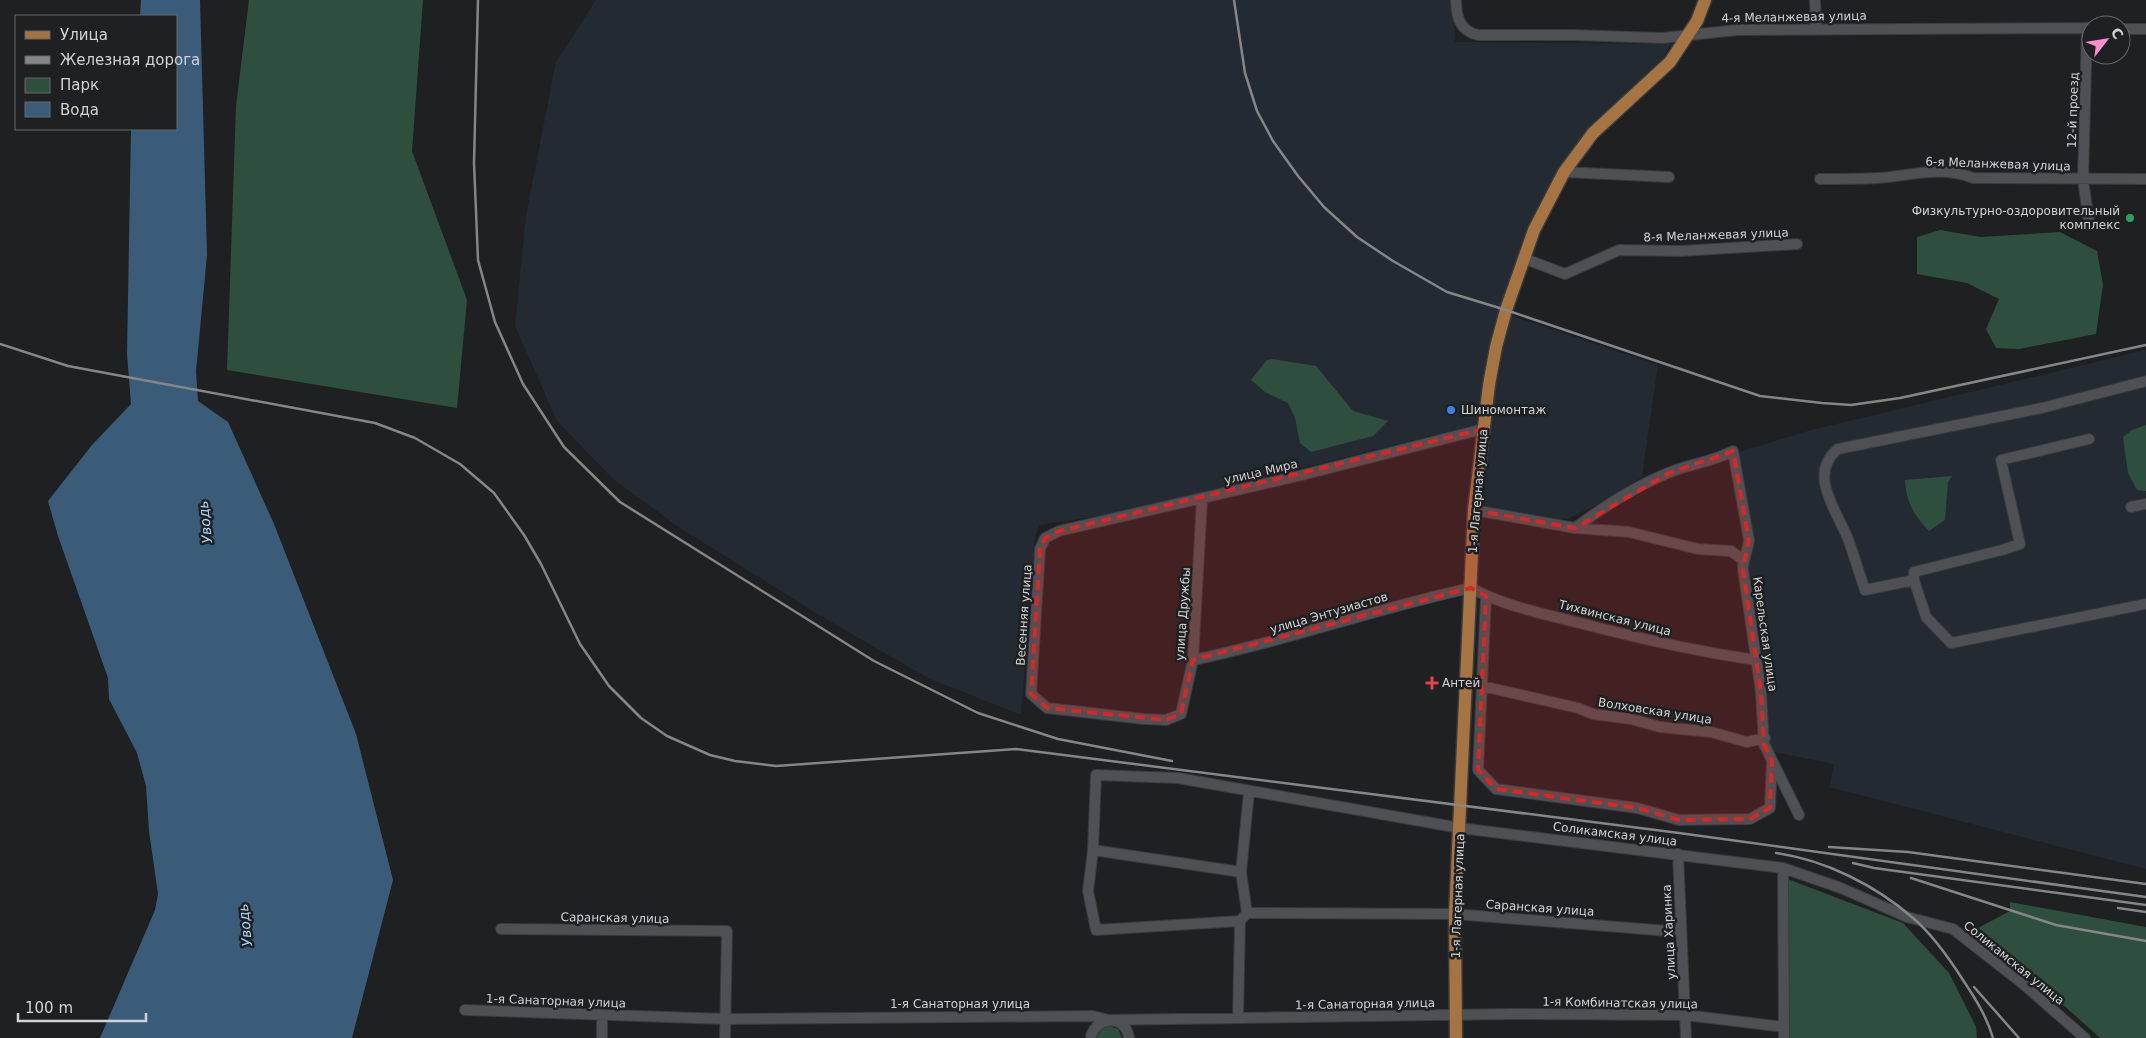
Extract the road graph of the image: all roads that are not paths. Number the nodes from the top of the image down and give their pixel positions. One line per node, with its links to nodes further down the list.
1 (1456, 0): 8 (street, 4-я Меланжевая улица)
2 (1705, 0): 8 (main road, 1-я Лагерная улица)
3 (1815, 0): 6 (street)
4 (2081, 28): 6 (street, 4-я Меланжевая улица)
5 (2131, 28): 7 (street)
6 (1816, 29): 8 (street, 4-я Меланжевая улица)
7 (2146, 29)
8 (1687, 37): 10 (main road, 1-я Лагерная улица)
9 (2088, 65): 13 (street, 12-й проезд)
10 (1564, 172): 11 (street); 17 (main road, 1-я Лагерная улица)
11 (1669, 177)
12 (1820, 178): 13 (street, 6-я Меланжевая улица)
13 (2083, 180): 14 (street, 6-я Меланжевая улица); 15 (street, 12-й проезд)
14 (2146, 180)
15 (2088, 222)
16 (1797, 244): 17 (street, 8-я Меланжевая улица)
17 (1523, 258): 19 (main road, 1-я Лагерная улица)
18 (2146, 381): 28 (street)
19 (1484, 429): 21 (street, улица Мира); 24 (main road, 1-я Лагерная улица)
20 (2089, 439): 28 (street)
21 (1202, 499): 26 (street, улица Мира); 32 (street, улица Дружбы)
22 (2146, 504): 23 (street)
23 (2131, 507)
24 (1474, 510): 25 (street); 29 (main road, 1-я Лагерная улица)
25 (1575, 528): 27 (street); 27 (street, Карельская улица)
26 (1045, 538): 35 (street, Весенняя улица)
27 (1743, 560): 33 (street, Карельская улица)
28 (1914, 580): 31 (street)
29 (1471, 588): 30 (street, Тихвинская улица); 32 (street, улица Энтузиастов); 40 (main road, 1-я Лагерная улица)
30 (1486, 596): 33 (street, Тихвинская улица); 34 (street)
31 (2146, 604)
32 (1193, 660): 35 (street, улица Дружбы)
33 (1755, 660): 36 (street, Карельская улица)
34 (1482, 686): 36 (street, Волховская улица); 37 (street)
35 (1166, 720)
36 (1765, 738): 37 (street, Карельская улица)
37 (1772, 761): 39 (street, Карельская улица)
38 (1249, 792): 40 (street, Соликамская улица); 41 (street, Соликамская улица); 44 (street)
39 (1799, 815)
40 (1460, 828): 42 (street, Соликамская улица); 45 (main road, 1-я Лагерная улица)
41 (1093, 850): 44 (street); 46 (street, Саранская улица)
42 (1678, 854): 43 (street, Соликамская улица); 48 (street, улица Харинка)
43 (1783, 868): 58 (street); 66 (street, Соликамская улица)
44 (1241, 872): 46 (street)
45 (1455, 914): 46 (street, Саранская улица); 48 (street, Саранская улица); 51 (main road, 1-я Лагерная улица)
46 (1243, 917): 55 (street)
47 (501, 929): 56 (street, Саранская улица)
48 (1681, 932): 52 (street, улица Харинка)
49 (1097, 1005): 54 (street)
50 (465, 1010): 53 (street, 1-я Санаторная улица)
51 (1455, 1015): 52 (street, 1-я Комбинатская улица); 55 (street, 1-я Санаторная улица); 63 (main road, 1-я Лагерная улица)
52 (1685, 1015): 58 (street, 1-я Комбинатская улица); 64 (street, улица Харинка)
53 (602, 1016): 56 (street, 1-я Санаторная улица); 60 (street)
54 (1093, 1016): 56 (street, 1-я Санаторная улица); 57 (street, 1-я Санаторная улица); 59 (street)
55 (1238, 1018): 57 (street, 1-я Санаторная улица)
56 (725, 1019): 61 (street)
57 (1109, 1020): 59 (street); 62 (street)
58 (1784, 1027): 65 (street)
59 (1091, 1037)
60 (602, 1038)
61 (725, 1038)
62 (1128, 1038)
63 (1456, 1038)
64 (1686, 1038)
65 (1784, 1038)
66 (2085, 1038)

